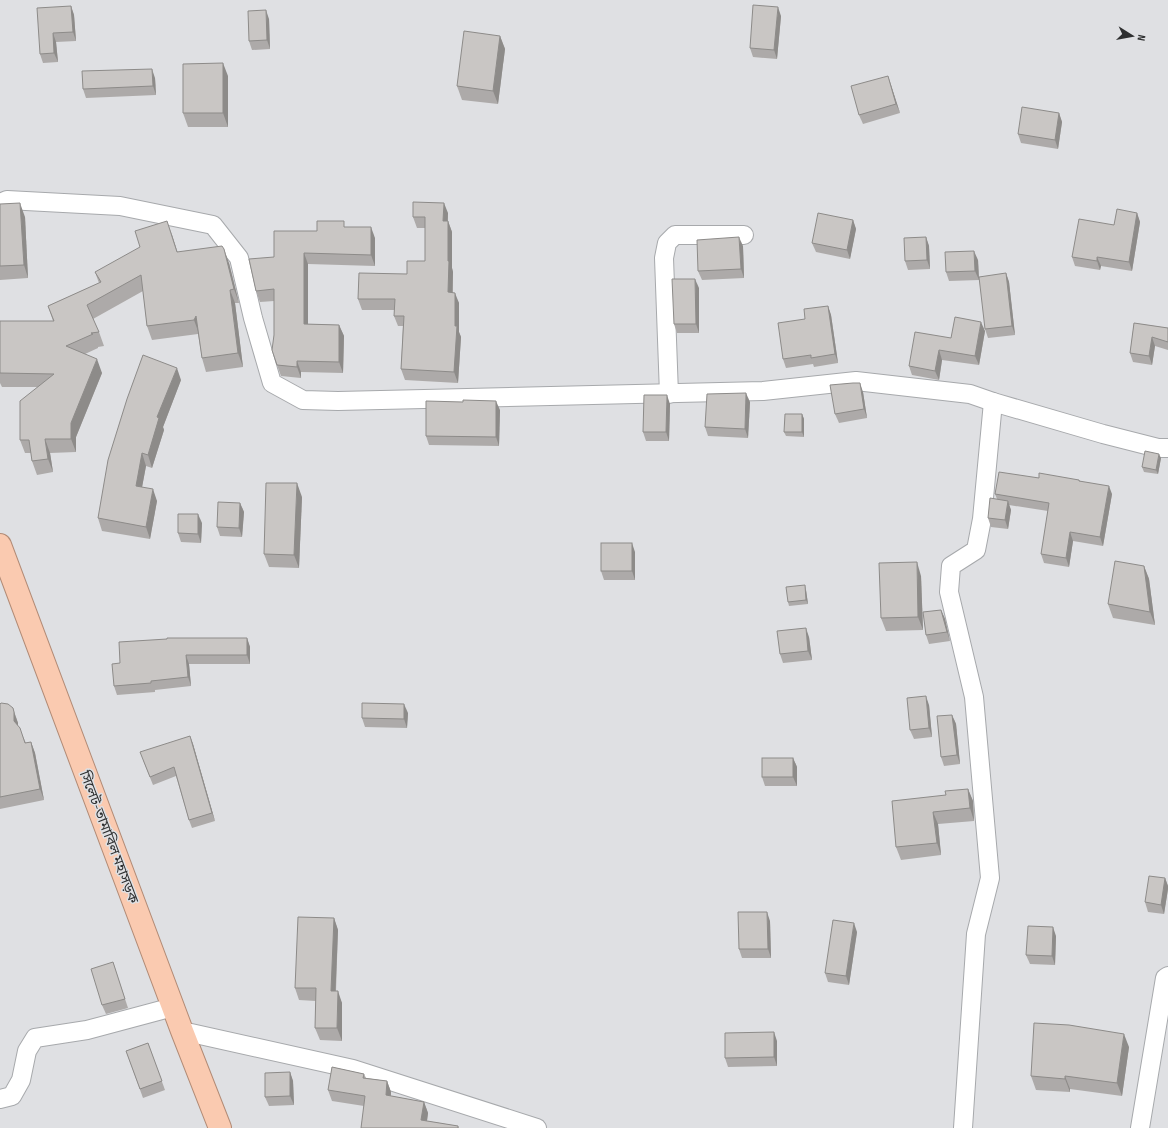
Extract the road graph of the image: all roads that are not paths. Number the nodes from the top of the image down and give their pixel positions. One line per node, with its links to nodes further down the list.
1 (0, 203): 3 (street)
2 (744, 235): 3 (street)
3 (669, 394): 4 (street)
4 (993, 402): 5 (street); 13 (street)
5 (1168, 448)
6 (0, 545): 8 (highway, সিলেট-তামাবিল মহাসড়ক)
7 (1168, 976): 14 (street)
8 (173, 1007): 9 (highway, সিলেট-তামাবিল মহাসড়ক); 10 (street)
9 (182, 1031): 11 (highway, সিলেট-তামাবিল মহাসড়ক); 12 (street)
10 (0, 1099)
11 (220, 1128)
12 (537, 1128)
13 (963, 1128)
14 (1140, 1128)

